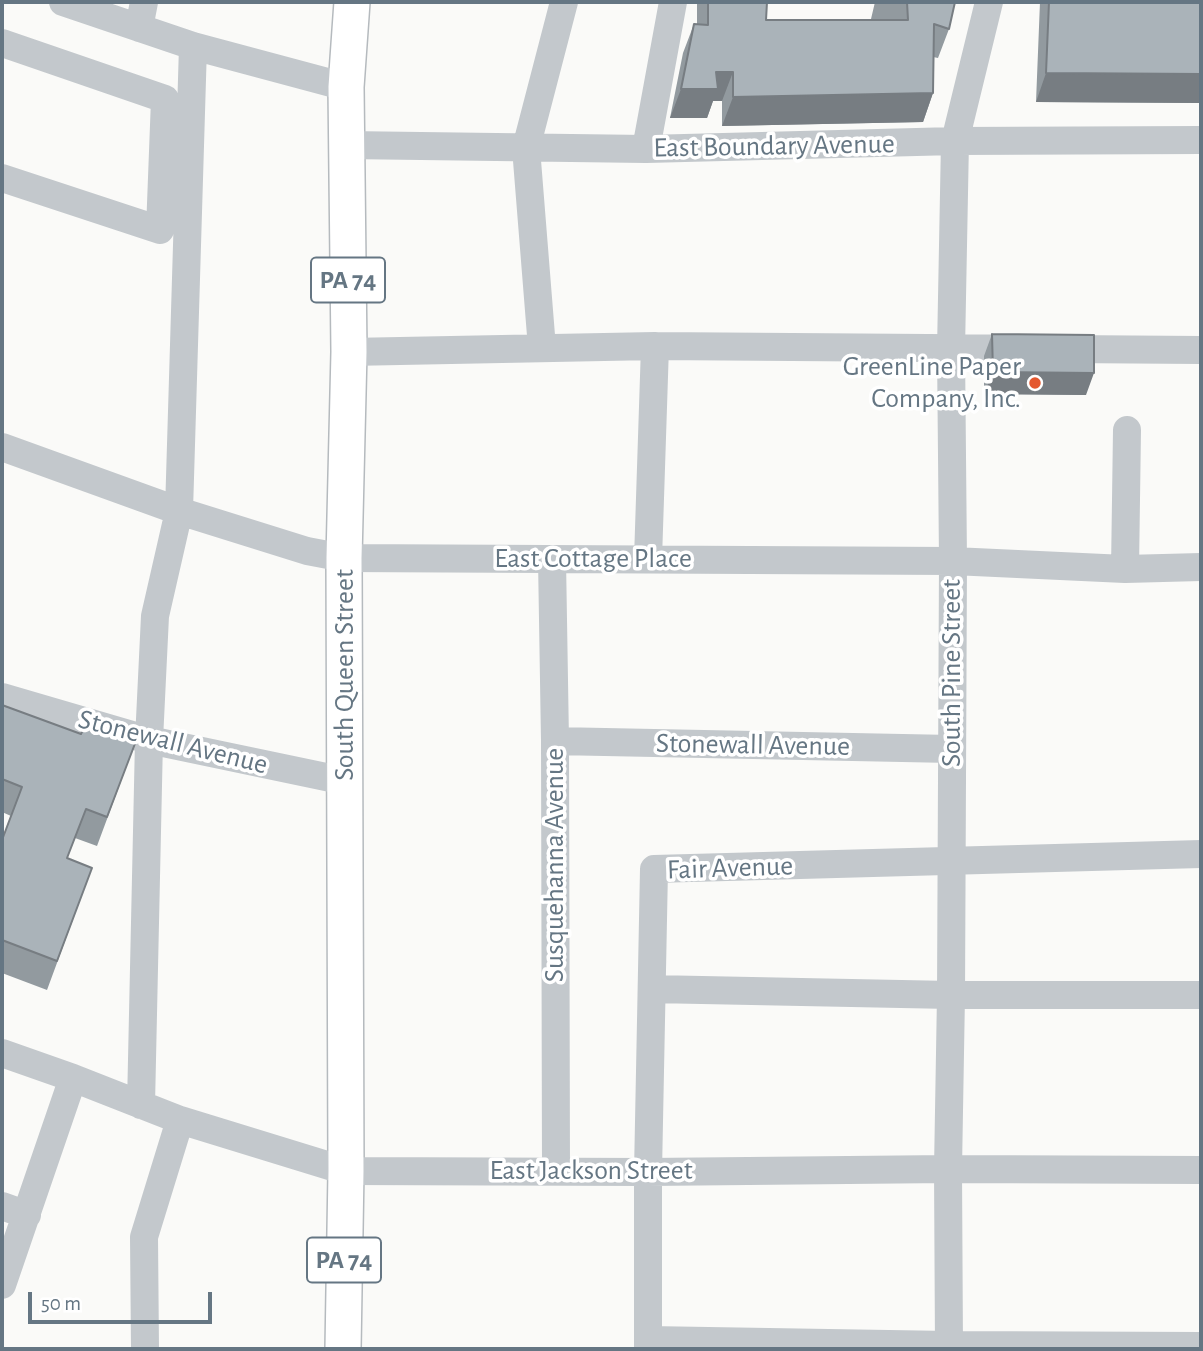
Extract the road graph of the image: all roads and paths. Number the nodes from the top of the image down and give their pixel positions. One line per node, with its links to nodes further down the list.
1 (63, 2): 6 (street)
2 (352, 2): 9 (main road, South Queen Street / PA 74)
3 (564, 2): 13 (street)
4 (673, 2): 14 (street)
5 (989, 2): 11 (street, South Pine Street)
6 (142, 15): 8 (street)
7 (2, 43): 15 (street)
8 (193, 46): 9 (street); 23 (street)
9 (346, 87): 12 (main road, South Queen Street / PA 74)
10 (1201, 140): 11 (street, East Boundary Avenue)
11 (955, 141): 14 (street, East Boundary Avenue); 18 (street, South Pine Street)
12 (346, 145): 13 (street, East Boundary Avenue); 20 (main road, South Queen Street / PA 74)
13 (526, 148): 14 (street, East Boundary Avenue); 17 (street)
14 (646, 149)
15 (2, 178)
16 (655, 346): 17 (street); 18 (street); 26 (street)
17 (542, 348): 20 (street)
18 (951, 350): 19 (street); 27 (street, South Pine Street)
19 (1201, 350)
20 (349, 352): 24 (main road, South Queen Street / PA 74)
21 (1128, 430): 29 (street)
22 (2, 447): 23 (street, East Cottage Place)
23 (179, 511): 24 (street, East Cottage Place); 31 (street)
24 (344, 558): 25 (street, East Cottage Place); 34 (main road, South Queen Street / PA 74)
25 (552, 559): 26 (street, East Cottage Place); 32 (street, Susquehanna Avenue)
26 (648, 559): 27 (street, East Cottage Place)
27 (953, 561): 29 (street, East Cottage Place); 33 (street, South Pine Street)
28 (1201, 567): 29 (street, East Cottage Place)
29 (1125, 569)
30 (2, 697): 31 (street, Stonewall Avenue)
31 (149, 740): 34 (street, Stonewall Avenue); 42 (street)
32 (555, 741): 33 (street, Stonewall Avenue); 47 (street, Susquehanna Avenue)
33 (952, 749): 36 (street, South Pine Street)
34 (345, 781): 46 (main road, South Queen Street / PA 74)
35 (1201, 854): 36 (street, Fair Avenue)
36 (951, 862): 37 (street, Fair Avenue); 38 (street, South Pine Street)
37 (652, 989): 38 (street); 48 (street, Fair Avenue)
38 (951, 995): 39 (street); 44 (street, South Pine Street)
39 (1201, 995)
40 (2, 1053): 41 (street, East Jackson Street)
41 (74, 1079): 42 (street, East Jackson Street); 49 (street)
42 (141, 1105): 43 (street, East Jackson Street)
43 (180, 1120): 46 (street, East Jackson Street); 55 (street)
44 (948, 1169): 45 (street, East Jackson Street); 48 (street, East Jackson Street); 53 (street, South Pine Street)
45 (1201, 1170)
46 (346, 1171): 47 (street, East Jackson Street); 56 (main road, South Queen Street / PA 74)
47 (556, 1171): 48 (street, East Jackson Street)
48 (648, 1172): 51 (street, Fair Avenue)
49 (14, 1210): 50 (street)
50 (2, 1285)
51 (648, 1345): 53 (street)
52 (1201, 1346): 54 (street)
53 (949, 1347): 54 (street)
54 (1103, 1348)
55 (145, 1349)
56 (343, 1349)

